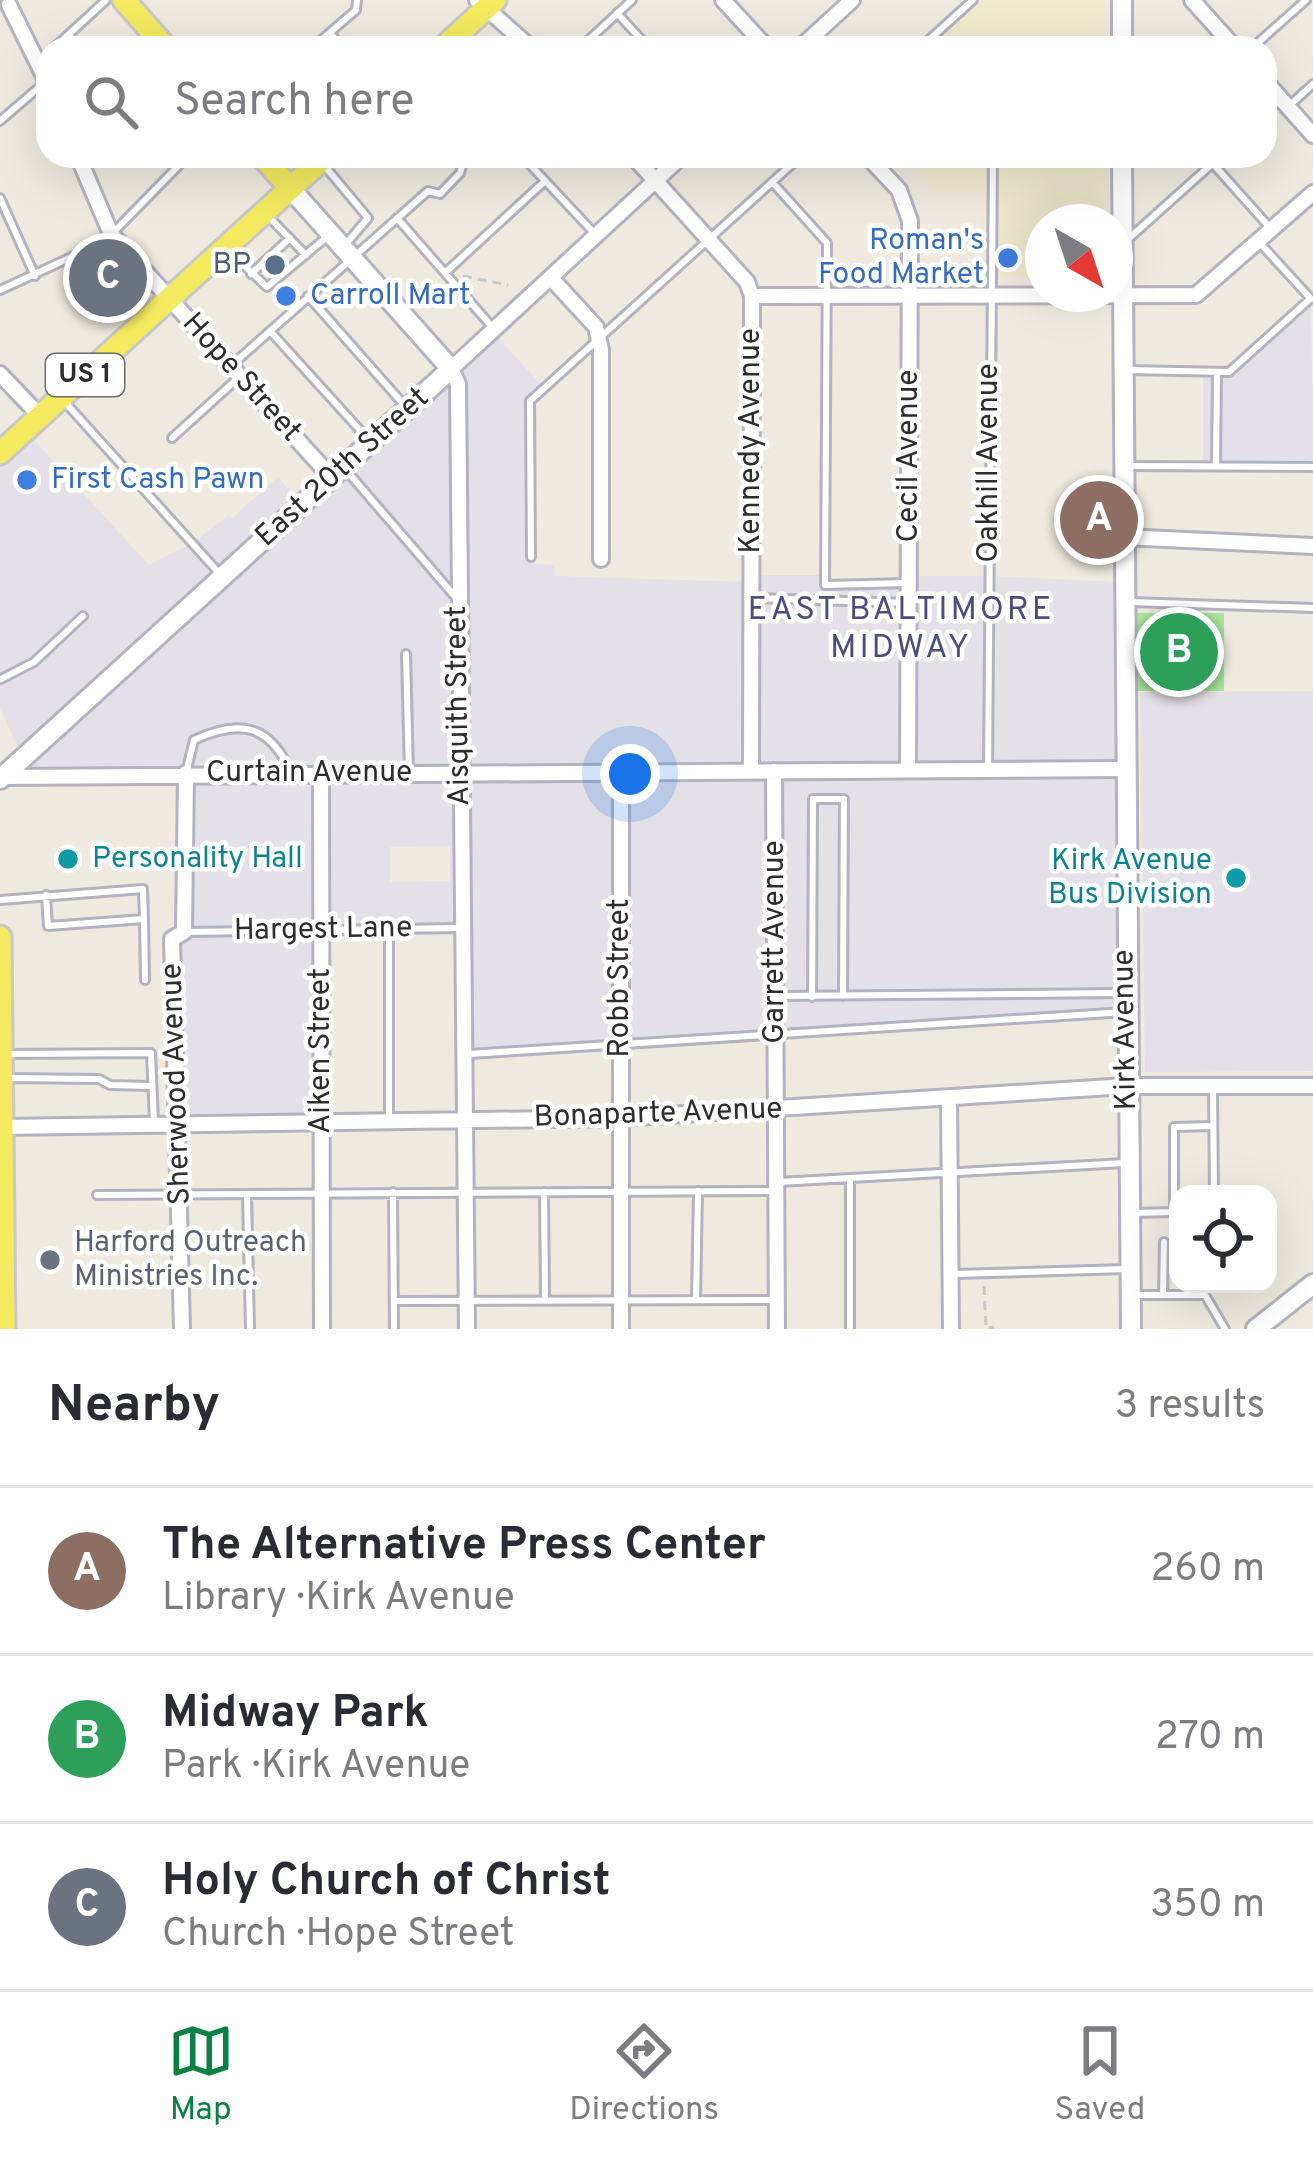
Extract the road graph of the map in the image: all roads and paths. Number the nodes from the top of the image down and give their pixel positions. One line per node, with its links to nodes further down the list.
1 (106, 0): 15 (lane)
2 (124, 0): 16 (main road)
3 (357, 0): 14 (lane)
4 (632, 0): 13 (lane)
5 (723, 0): 23 (street)
6 (973, 0): 25 (lane)
7 (1121, 0): 26 (street)
8 (1192, 0): 27 (street)
9 (1306, 0): 28 (lane)
10 (847, 2): 24 (street)
11 (486, 3): 19 (main road); 20 (street)
12 (8, 6): 29 (street)
13 (617, 13): 21 (lane); 22 (lane)
14 (330, 33): 17 (lane); 18 (lane)
15 (68, 35)
16 (156, 36)
17 (326, 36)
18 (333, 36)
19 (454, 36)
20 (519, 36)
21 (593, 36)
22 (639, 36)
23 (756, 36)
24 (812, 36)
25 (933, 36)
26 (1122, 36)
27 (1224, 36)
28 (1266, 36)
29 (36, 41)
30 (1313, 84): 33 (lane)
31 (36, 91): 34 (lane)
32 (1277, 94): 33 (street)
33 (1288, 106): 35 (street)
34 (0, 121)
35 (1313, 134)
36 (83, 168): 61 (street, Hope Street)
37 (175, 168): 61 (lane)
38 (272, 168): 54 (main road)
39 (313, 168): 54 (main road, US 1)
40 (330, 168): 67 (lane)
41 (459, 168): 59 (lane)
42 (533, 168): 52 (lane)
43 (644, 168): 51 (street, Kennedy Avenue)
44 (669, 168): 51 (street, East 20th Street)
45 (788, 168): 53 (lane)
46 (878, 168): 77 (street, Cecil Avenue)
47 (993, 168): 78 (lane, Oakhill Avenue)
48 (1122, 168): 57 (street, Kirk Avenue)
49 (1208, 168): 62 (lane)
50 (1217, 168): 60 (lane)
51 (656, 180): 63 (street, East 20th Street); 65 (street, Kennedy Avenue)
52 (545, 181): 63 (lane); 70 (lane)
53 (772, 182): 65 (lane); 76 (lane)
54 (290, 188): 58 (main road, US 1); 67 (street)
55 (1313, 193): 60 (street)
56 (0, 198): 72 (lane)
57 (1121, 204)
58 (265, 212): 64 (lane); 68 (main road, US 1)
59 (397, 218): 67 (lane); 70 (lane)
60 (1272, 230): 66 (street)
61 (111, 234): 72 (lane); 83 (street, Hope Street)
62 (1133, 234)
63 (596, 236): 73 (street, East 20th Street)
64 (290, 238): 69 (lane); 71 (lane)
65 (709, 240): 80 (street, Kennedy Avenue); 88 (lane)
66 (1258, 242): 82 (street); 84 (lane)
67 (342, 246): 69 (lane); 79 (lane); 89 (street)
68 (226, 247): 71 (lane); 83 (main road, US 1)
69 (306, 255): 71 (lane)
70 (448, 272): 74 (path); 86 (lane)
71 (251, 274)
72 (35, 276): 75 (lane)
73 (550, 278): 86 (street, East 20th Street); 88 (street)
74 (508, 285)
75 (0, 290)
76 (826, 295): 77 (street); 80 (street); 109 (lane)
77 (910, 295): 78 (street); 109 (street, Cecil Avenue)
78 (989, 295): 81 (street); 122 (lane, Oakhill Avenue)
79 (308, 296): 87 (lane); 95 (lane)
80 (752, 296): 110 (street, Kennedy Avenue)
81 (1025, 296)
82 (1133, 297)
83 (170, 299): 91 (street, Hope Street); 94 (main road, US 1)
84 (1312, 301): 92 (lane)
85 (1120, 312): 90 (street, Kirk Avenue)
86 (495, 329): 89 (street, East 20th Street)
87 (270, 331): 91 (lane); 98 (lane)
88 (599, 337): 106 (lane); 107 (street)
89 (452, 369): 95 (street, East 20th Street); 111 (street, Aisquith Street)
90 (1121, 370): 92 (lane); 100 (street, Kirk Avenue)
91 (235, 371): 97 (lane); 103 (street, Hope Street)
92 (1217, 372): 101 (lane)
93 (0, 374): 96 (street)
94 (60, 398): 96 (main road, US 1); 108 (lane)
95 (407, 409): 98 (street, East 20th Street)
96 (40, 416): 99 (main road, US 1)
97 (172, 438)
98 (370, 442): 103 (street, East 20th Street)
99 (0, 453)
100 (1121, 466): 101 (lane); 104 (street, Kirk Avenue)
101 (1216, 466): 102 (lane)
102 (1313, 467)
103 (337, 472): 108 (street, East 20th Street); 111 (lane, Hope Street)
104 (1122, 537): 105 (street); 112 (street, Kirk Avenue)
105 (1313, 546)
106 (531, 557)
107 (601, 559)
108 (223, 577): 131 (street, East 20th Street)
109 (909, 583): 113 (street, Cecil Avenue)
110 (751, 598): 113 (lane); 124 (street, Kennedy Avenue)
111 (458, 600): 127 (street, Aisquith Street)
112 (1121, 602): 114 (lane); 120 (street, Kirk Avenue)
113 (909, 603): 121 (street, Cecil Avenue)
114 (1313, 608)
115 (83, 616): 119 (lane)
116 (1162, 643): 118 (path)
117 (406, 654): 126 (lane)
118 (1132, 666)
119 (1, 679)
120 (1123, 769): 122 (street, Curtain Avenue); 145 (street, Kirk Avenue)
121 (908, 770): 122 (street, Curtain Avenue); 125 (street, Curtain Avenue)
122 (988, 770)
123 (621, 771): 124 (street, Curtain Avenue); 127 (street, Curtain Avenue); 147 (street, Robb Street)
124 (751, 771): 125 (street, Curtain Avenue)
125 (774, 771): 142 (street, Garrett Avenue)
126 (409, 772): 127 (street, Curtain Avenue); 130 (street, Curtain Avenue)
127 (460, 772): 135 (street, Aisquith Street)
128 (186, 773): 129 (street, Curtain Avenue); 129 (lane); 131 (street, Curtain Avenue); 138 (street, Sherwood Avenue)
129 (291, 773): 130 (street, Curtain Avenue)
130 (321, 773): 137 (street, Aiken Street)
131 (1, 778)
132 (46, 896): 133 (lane); 134 (lane); 134 (lane)
133 (0, 900)
134 (144, 919): 141 (lane)
135 (463, 928): 136 (lane, Hargest Lane); 149 (street, Aisquith Street)
136 (389, 930): 137 (lane, Hargest Lane); 159 (lane)
137 (321, 931): 138 (lane, Hargest Lane); 158 (street, Aiken Street)
138 (184, 932): 162 (street, Sherwood Avenue)
139 (0, 937): 140 (main road)
140 (1, 980): 148 (main road)
141 (145, 980)
142 (776, 996): 143 (lane); 146 (street, Garrett Avenue)
143 (812, 997): 144 (lane); 144 (lane)
144 (843, 997): 145 (lane)
145 (1125, 1003): 146 (lane); 152 (street, Kirk Avenue)
146 (776, 1036): 147 (lane); 156 (street, Garrett Avenue)
147 (620, 1048): 149 (lane); 157 (street, Robb Street)
148 (2, 1054): 150 (main road); 151 (lane)
149 (465, 1054): 160 (street, Aisquith Street)
150 (2, 1078): 151 (lane); 164 (main road)
151 (150, 1086): 161 (lane)
152 (1126, 1086): 153 (street, Bonaparte Avenue); 155 (street, Bonaparte Avenue); 166 (street, Kirk Avenue)
153 (1213, 1086): 154 (street, Bonaparte Avenue); 163 (lane)
154 (1313, 1086)
155 (949, 1099): 156 (street, Bonaparte Avenue); 167 (street)
156 (777, 1109): 157 (street, Bonaparte Avenue); 171 (street, Garrett Avenue)
157 (620, 1118): 160 (street, Bonaparte Avenue); 176 (street, Robb Street)
158 (321, 1121): 159 (street, Bonaparte Avenue); 162 (street, Bonaparte Avenue); 177 (street, Aiken Street)
159 (389, 1121): 160 (street, Bonaparte Avenue)
160 (465, 1121): 174 (street, Aisquith Street)
161 (154, 1123): 162 (street, Bonaparte Avenue); 164 (street, Bonaparte Avenue)
162 (181, 1123): 178 (street, Sherwood Avenue)
163 (1213, 1126): 169 (lane); 170 (lane)
164 (1, 1127): 165 (main road)
165 (1, 1155): 183 (main road)
166 (1128, 1163): 167 (lane); 182 (street, Kirk Avenue)
167 (950, 1172): 168 (lane); 187 (street)
168 (850, 1178): 171 (lane); 207 (lane)
169 (1175, 1185)
170 (1214, 1185)
171 (777, 1187): 172 (lane); 197 (street, Garrett Avenue)
172 (698, 1191): 176 (lane); 196 (lane)
173 (393, 1192): 174 (lane); 177 (lane); 194 (lane)
174 (466, 1192): 175 (lane); 195 (street, Aisquith Street)
175 (544, 1192): 176 (lane); 192 (lane)
176 (620, 1192): 193 (street, Robb Street)
177 (322, 1193): 179 (lane); 202 (street, Aiken Street)
178 (181, 1194): 179 (lane); 180 (lane); 200 (street, Sherwood Avenue)
179 (247, 1194): 201 (lane)
180 (97, 1195)
181 (1169, 1212): 182 (lane)
182 (1129, 1214): 186 (street, Kirk Avenue)
183 (2, 1222): 185 (main road)
184 (1164, 1242): 191 (lane)
185 (2, 1261): 199 (main road)
186 (1130, 1269): 187 (lane); 190 (street, Kirk Avenue)
187 (951, 1274): 208 (street)
188 (1313, 1284): 211 (street)
189 (984, 1286): 198 (path)
190 (1131, 1295): 191 (lane); 209 (street, Kirk Avenue)
191 (1163, 1295): 210 (lane)
192 (545, 1299): 193 (lane); 195 (lane)
193 (621, 1299): 196 (lane); 205 (street, Robb Street)
194 (394, 1300): 195 (lane); 203 (lane)
195 (467, 1300): 204 (street, Aisquith Street)
196 (697, 1300): 197 (lane)
197 (777, 1300): 206 (street, Garrett Avenue)
198 (994, 1327)
199 (4, 1329)
200 (182, 1329)
201 (250, 1329)
202 (322, 1329)
203 (394, 1329)
204 (467, 1329)
205 (621, 1329)
206 (777, 1329)
207 (850, 1329)
208 (952, 1329)
209 (1131, 1329)
210 (1225, 1329)
211 (1256, 1329)

